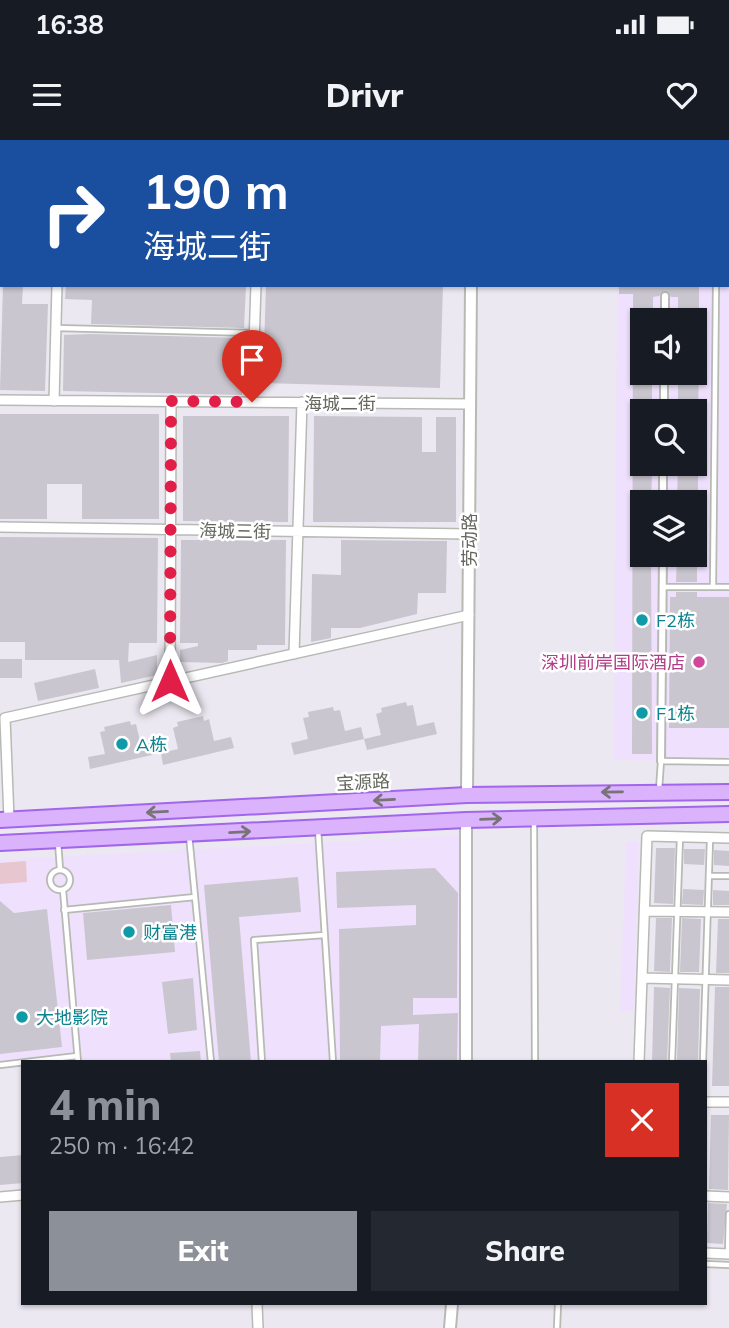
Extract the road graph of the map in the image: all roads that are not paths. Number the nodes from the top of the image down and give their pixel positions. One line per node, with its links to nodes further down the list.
1 (57, 287): 7 (street)
2 (256, 287): 8 (street)
3 (471, 287): 14 (street, 劳动路)
4 (716, 287): 21 (lane)
5 (665, 296): 6 (street)
6 (665, 308)
7 (56, 328): 8 (lane); 10 (street)
8 (254, 333): 12 (street)
9 (0, 400): 10 (street, 海城二街)
10 (54, 401): 11 (street, 海城二街)
11 (171, 401): 12 (street, 海城二街); 16 (street)
12 (252, 402): 13 (street, 海城二街)
13 (302, 402): 14 (street, 海城二街); 17 (street)
14 (470, 404): 18 (street, 劳动路)
15 (0, 527): 16 (street, 海城三街)
16 (170, 530): 17 (street, 海城三街); 25 (street)
17 (298, 531): 18 (street, 海城三街); 24 (street)
18 (469, 534): 23 (street, 劳动路)
19 (663, 567): 20 (street)
20 (662, 587): 21 (lane); 26 (street)
21 (713, 587): 22 (lane)
22 (729, 587)
23 (469, 615): 24 (street); 30 (street, 劳动路)
24 (294, 654): 25 (street)
25 (170, 681): 34 (street)
26 (661, 761): 27 (lane); 28 (lane)
27 (729, 762)
28 (659, 791): 29 (main road, 宝源路); 30 (main road, 宝源路, one-way to 30)
29 (729, 792)
30 (467, 795): 32 (main road, 宝源路, one-way to 32)
31 (729, 814): 33 (main road)
32 (73, 816): 34 (main road, 宝源路); 41 (main road)
33 (534, 818): 35 (main road, one-way to 33); 65 (lane)
34 (5, 819)
35 (466, 820): 36 (main road); 64 (street)
36 (318, 828): 37 (main road, one-way to 36); 54 (lane)
37 (189, 835): 41 (main road); 48 (lane)
38 (680, 837): 39 (street); 50 (street); 51 (lane)
39 (710, 838): 40 (street); 45 (lane)
40 (729, 838)
41 (74, 840): 42 (main road)
42 (58, 841): 43 (main road); 44 (lane)
43 (0, 843)
44 (60, 869): 47 (lane); 47 (lane)
45 (709, 876): 46 (lane); 52 (lane)
46 (729, 876)
47 (63, 890): 49 (lane)
48 (195, 897): 49 (lane); 61 (lane)
49 (64, 910): 59 (lane)
50 (645, 911): 51 (street); 55 (street)
51 (677, 911): 52 (street); 56 (lane)
52 (708, 912): 53 (street); 57 (lane)
53 (729, 912)
54 (325, 935): 62 (lane); 63 (lane)
55 (642, 978): 56 (street); 66 (street)
56 (675, 979): 57 (street); 67 (lane)
57 (706, 980): 58 (street); 68 (lane)
58 (729, 980)
59 (77, 1059): 60 (lane)
60 (63, 1060)
61 (211, 1060)
62 (262, 1060)
63 (333, 1060)
64 (466, 1060)
65 (534, 1060)
66 (639, 1060)
67 (673, 1060)
68 (703, 1060)
69 (21, 1063): 70 (lane)
70 (0, 1065)
71 (707, 1102): 72 (street)
72 (729, 1102)
73 (21, 1195): 75 (street)
74 (707, 1196): 76 (street)
75 (0, 1197)
76 (729, 1197)
77 (729, 1214): 79 (lane)
78 (707, 1253): 79 (street)
79 (728, 1254)
80 (707, 1264): 81 (lane)
81 (729, 1265)
82 (257, 1305): 85 (street)
83 (452, 1305): 86 (street)
84 (558, 1305): 87 (lane)
85 (258, 1328)
86 (450, 1328)
87 (557, 1328)

